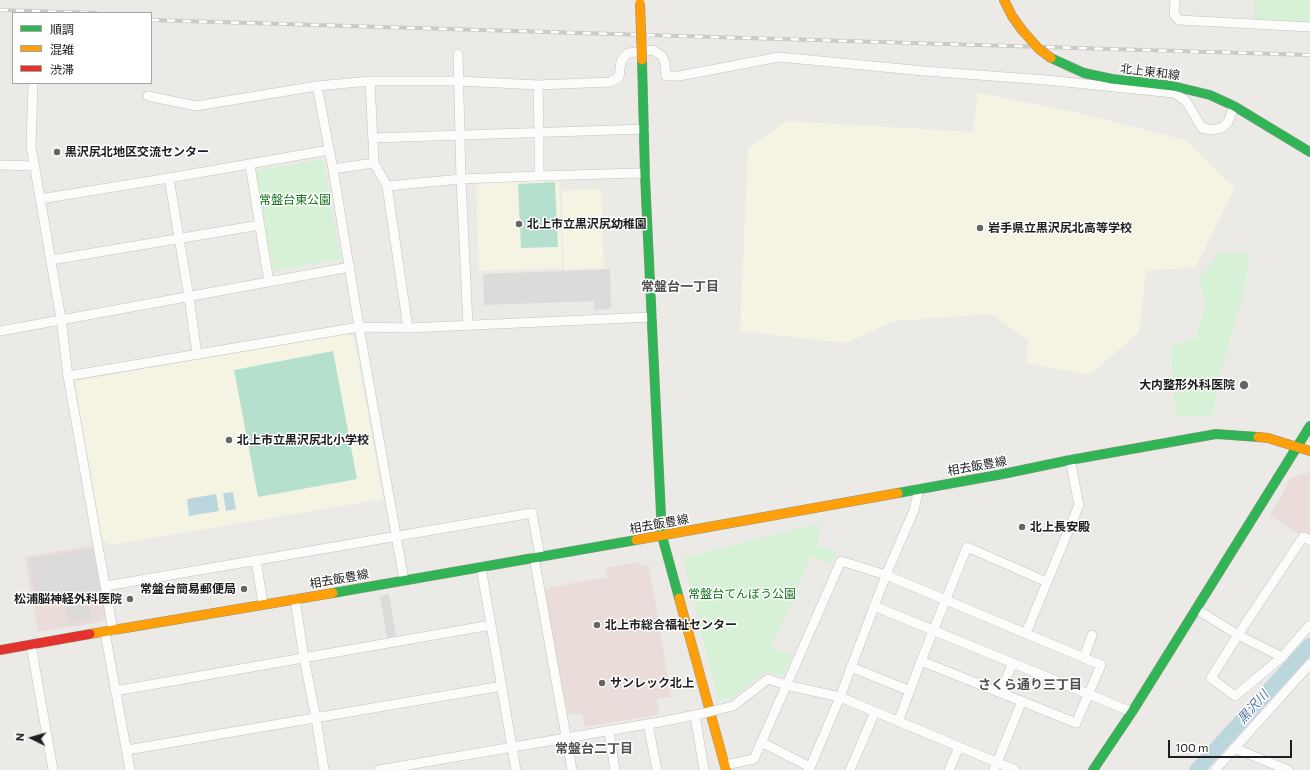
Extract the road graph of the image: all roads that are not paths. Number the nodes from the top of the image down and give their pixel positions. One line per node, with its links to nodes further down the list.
1 (1004, 0): 12 (main road, 北上東和線, bridge)
2 (1175, 0): 4 (street)
3 (640, 2): 13 (main road, bridge)
4 (1310, 27)
5 (458, 54): 6 (street)
6 (459, 80): 7 (street); 9 (street); 15 (street)
7 (370, 81): 10 (street); 16 (street)
8 (33, 84): 22 (street)
9 (538, 85): 12 (street); 14 (street)
10 (317, 86): 11 (street); 17 (street)
11 (148, 96)
12 (1234, 106): 18 (main road, 北上東和線)
13 (644, 129): 14 (street); 25 (main road)
14 (539, 133): 15 (street); 24 (street)
15 (461, 135): 16 (street); 27 (street)
16 (372, 138): 19 (street)
17 (329, 150): 21 (street); 23 (street)
18 (1310, 152)
19 (374, 163): 23 (street); 28 (street)
20 (0, 165): 22 (street)
21 (250, 165): 26 (street); 30 (street)
22 (35, 166): 29 (street)
23 (333, 169): 33 (street)
24 (538, 176): 25 (street); 27 (street)
25 (645, 176): 36 (main road)
26 (169, 178): 29 (street); 31 (street)
27 (461, 179): 28 (street); 38 (street)
28 (387, 186): 40 (street)
29 (40, 199): 32 (street)
30 (260, 225): 31 (street); 34 (street)
31 (179, 238): 32 (street); 35 (street)
32 (51, 260): 37 (street)
33 (350, 267): 34 (street); 39 (street)
34 (269, 282): 35 (street)
35 (189, 297): 37 (street); 42 (street)
36 (652, 317): 38 (street); 50 (main road)
37 (61, 319): 41 (street); 43 (street)
38 (468, 325): 40 (street)
39 (359, 327): 40 (street); 42 (street); 49 (street)
40 (408, 328)
41 (0, 331)
42 (197, 355): 43 (street)
43 (68, 376): 58 (street)
44 (1310, 426): 45 (main road)
45 (1297, 446): 46 (main road, 相去飯豊線); 47 (main road, 相去飯豊線); 63 (main road)
46 (1310, 451)
47 (1070, 460): 48 (main road, 相去飯豊線); 57 (street)
48 (919, 489): 50 (main road, 相去飯豊線); 55 (street)
49 (396, 536): 52 (street); 53 (street); 56 (street)
50 (662, 536): 52 (main road, 相去飯豊線); 102 (main road)
51 (1310, 540): 70 (street)
52 (537, 557): 54 (main road, 相去飯豊線); 95 (street)
53 (256, 560): 58 (street); 61 (street)
54 (481, 567): 56 (main road, 相去飯豊線); 64 (street)
55 (886, 575): 60 (street); 62 (street); 80 (street)
56 (404, 580): 59 (main road, 相去飯豊線)
57 (1047, 582): 60 (street); 68 (street)
58 (106, 586): 66 (street)
59 (295, 599): 61 (main road, 相去飯豊線); 74 (street)
60 (946, 600): 67 (street); 68 (street)
61 (263, 604): 66 (main road, 相去飯豊線)
62 (874, 606): 67 (street); 79 (street)
63 (1196, 609): 70 (street); 89 (main road)
64 (491, 625): 74 (street); 81 (street)
65 (1310, 625): 73 (street)
66 (109, 631): 71 (main road, 相去飯豊線); 82 (street)
67 (934, 631): 76 (street); 77 (street)
68 (1026, 633): 75 (street)
69 (1092, 635): 75 (street)
70 (1238, 635): 73 (street); 73 (street)
71 (31, 645): 72 (main road, 相去飯豊線); 105 (street)
72 (0, 650)
73 (1282, 657)
74 (304, 658): 82 (street); 91 (street)
75 (1084, 658): 85 (street)
76 (921, 661): 83 (street); 84 (street)
77 (1013, 663): 84 (street); 85 (street)
78 (1310, 664): 99 (street)
79 (851, 667): 83 (street); 86 (street)
80 (786, 685): 86 (street); 90 (street, bridge); 96 (street)
81 (502, 686): 91 (street); 97 (street)
82 (115, 690): 100 (street)
83 (910, 691): 92 (street)
84 (1000, 692): 87 (street)
85 (1088, 694): 87 (street); 89 (street)
86 (840, 697): 88 (street); 103 (street)
87 (1022, 701): 101 (street)
88 (875, 712): 92 (street); 114 (street)
89 (1132, 712): 117 (main road)
90 (695, 715): 93 (street); 113 (street)
91 (316, 718): 100 (street); 107 (street)
92 (898, 722): 98 (street)
93 (648, 724): 94 (street); 112 (street)
94 (609, 731): 95 (street); 111 (street)
95 (567, 738): 97 (street); 110 (street)
96 (762, 742): 102 (street); 103 (street)
97 (512, 747): 108 (street); 109 (street)
98 (959, 747): 101 (street); 115 (street)
99 (1234, 748): 104 (street); 118 (street)
100 (127, 750): 106 (street)
101 (995, 766): 116 (street)
102 (726, 768)
103 (810, 769)
104 (1284, 769)
105 (53, 770)
106 (130, 770)
107 (324, 770)
108 (379, 770)
109 (516, 770)
110 (572, 770)
111 (615, 770)
112 (657, 770)
113 (704, 770)
114 (850, 770)
115 (949, 770)
116 (1014, 770)
117 (1093, 770)
118 (1214, 770)

